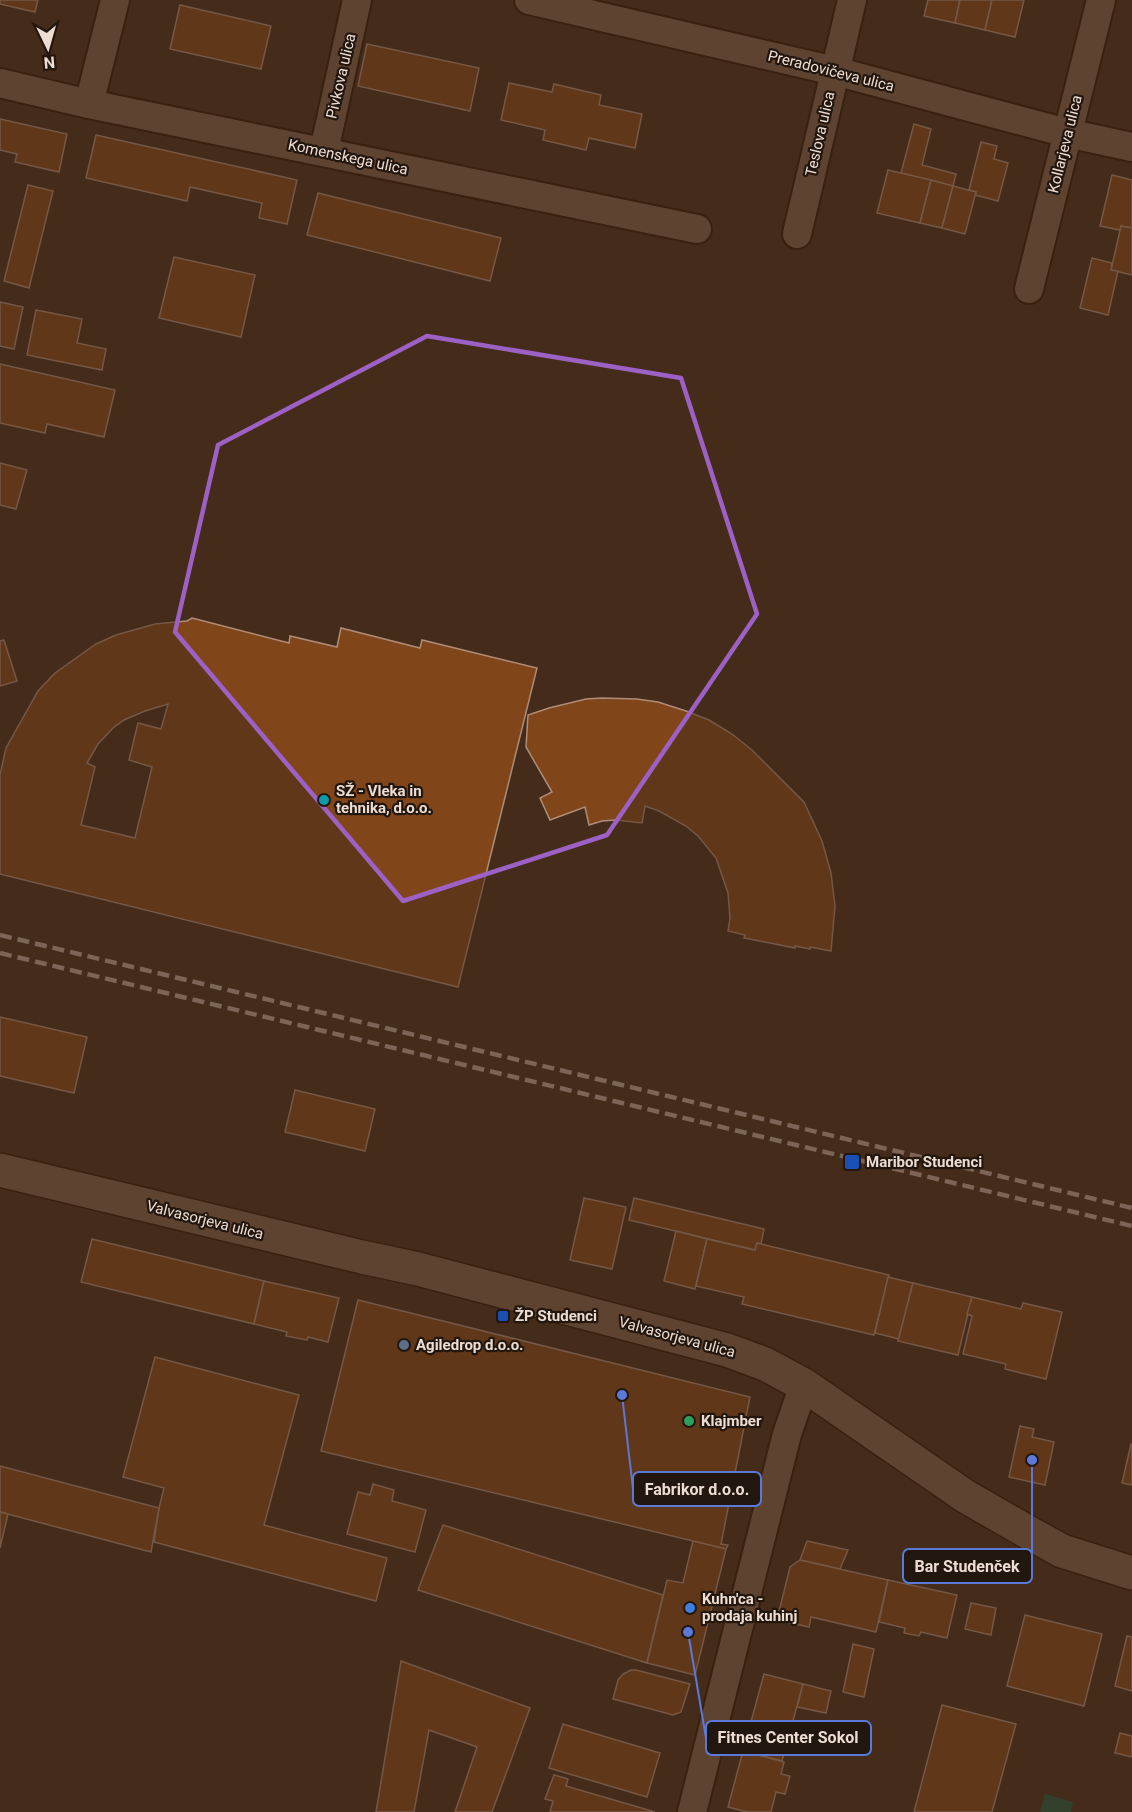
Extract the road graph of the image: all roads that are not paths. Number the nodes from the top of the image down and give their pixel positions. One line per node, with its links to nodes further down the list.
1 (115, 0): 9 (street)
2 (357, 0): 12 (street, Pivkova ulica)
3 (529, 0): 6 (street, Preradovičeva ulica)
4 (852, 0): 7 (street, Teslova ulica)
5 (1101, 0): 10 (street, Kollarjeva ulica)
6 (603, 9): 7 (street, Preradovičeva ulica)
7 (835, 71): 10 (street, Preradovičeva ulica); 14 (street, Teslova ulica)
8 (0, 83): 9 (street, Komenskega ulica)
9 (89, 104): 12 (street, Komenskega ulica)
10 (1068, 133): 11 (street, Preradovičeva ulica); 15 (street, Kollarjeva ulica)
11 (1132, 147)
12 (324, 152): 13 (street, Komenskega ulica)
13 (697, 229)
14 (797, 234)
15 (1029, 289)
16 (0, 1170): 17 (street, Valvasorjeva ulica)
17 (804, 1385): 18 (street, Valvasorjeva ulica); 19 (street)
18 (1132, 1573)
19 (692, 1812)

